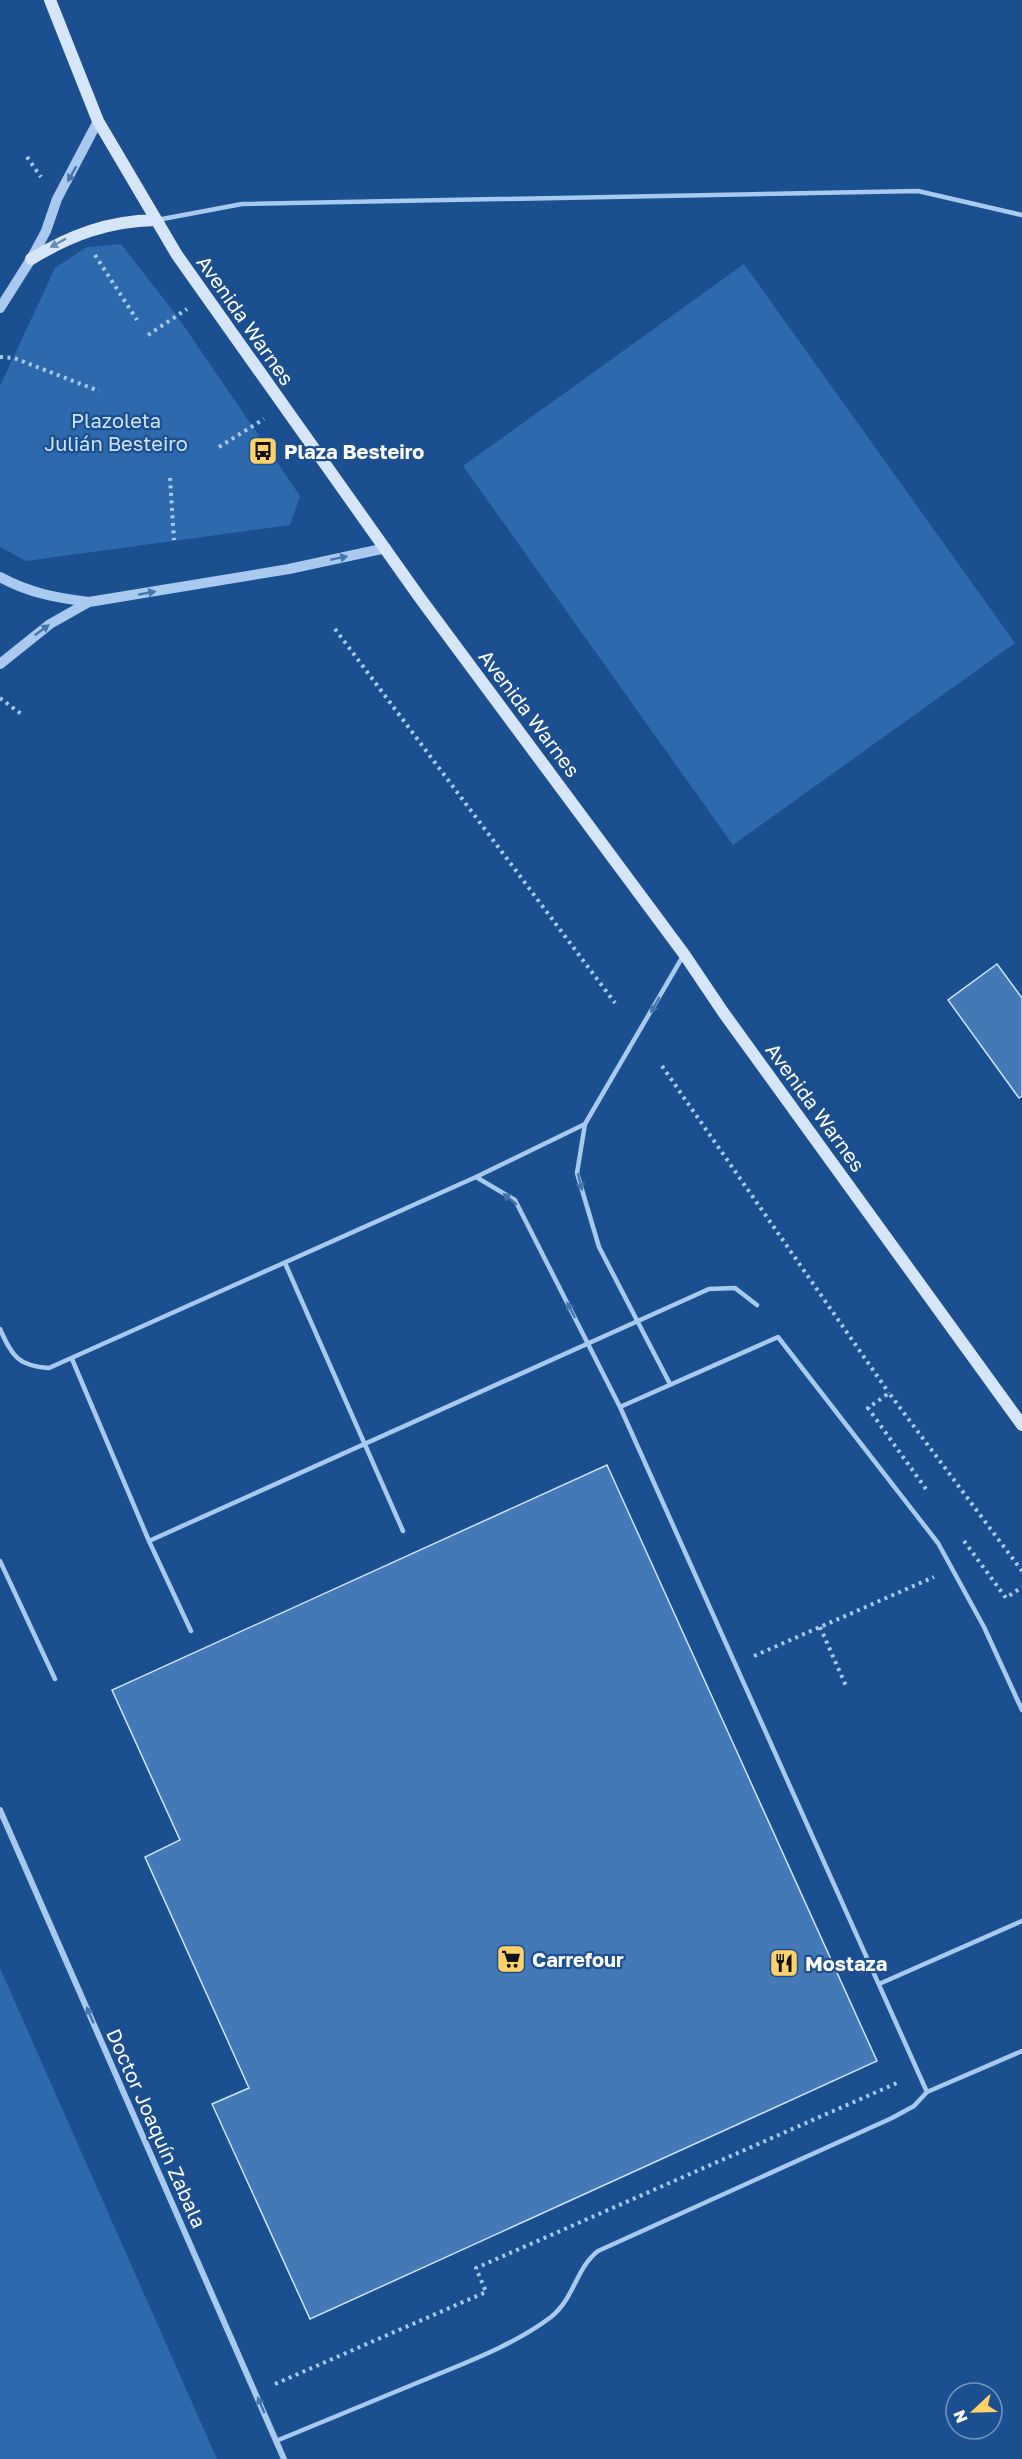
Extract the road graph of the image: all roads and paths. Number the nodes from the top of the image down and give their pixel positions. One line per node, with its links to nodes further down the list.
1 (50, 0): 2 (main road, Avenida Warnes)
2 (98, 122): 4 (main road, Avenida Warnes); 5 (street, one-way to 5)
3 (1022, 214): 4 (lane)
4 (154, 220): 5 (main road, one-way to 5); 15 (main road, Avenida Warnes)
5 (31, 259): 6 (street)
6 (0, 308)
7 (177, 316): 8 (path)
8 (148, 335)
9 (0, 357): 10 (path)
10 (99, 391)
11 (254, 426): 12 (path)
12 (219, 447)
13 (170, 478): 14 (path)
14 (174, 540)
15 (386, 548): 17 (street, one-way to 15); 22 (main road, Avenida Warnes)
16 (0, 577): 17 (street)
17 (89, 602): 19 (street, one-way to 17)
18 (335, 629): 23 (path)
19 (0, 664)
20 (0, 698): 21 (path)
21 (24, 716)
22 (684, 954): 25 (lane, one-way to 25); 34 (main road, Avenida Warnes)
23 (615, 1003)
24 (662, 1066): 32 (path)
25 (585, 1124): 26 (lane); 31 (lane, one-way to 31)
26 (476, 1177): 27 (lane); 33 (lane, one-way to 26)
27 (285, 1263): 30 (lane); 35 (lane)
28 (757, 1305): 35 (lane)
29 (0, 1329): 30 (lane)
30 (72, 1359): 39 (lane)
31 (670, 1384): 33 (lane); 42 (lane)
32 (889, 1394): 36 (path); 43 (path)
33 (620, 1407): 47 (lane)
34 (1022, 1425)
35 (365, 1443): 37 (lane); 39 (lane)
36 (928, 1492)
37 (403, 1531)
38 (962, 1539): 40 (path)
39 (149, 1541): 46 (lane)
40 (976, 1557): 42 (path); 44 (path)
41 (0, 1561): 48 (lane)
42 (952, 1569): 45 (path); 50 (lane)
43 (1022, 1571)
44 (1022, 1587)
45 (820, 1627): 47 (path); 49 (path)
46 (190, 1631)
47 (735, 1664): 53 (lane)
48 (55, 1679)
49 (846, 1686)
50 (1022, 1710)
51 (0, 1810): 57 (street, Doctor Joaquín Zabala, one-way to 51)
52 (1022, 1921): 53 (lane)
53 (879, 1984): 56 (lane)
54 (1022, 2051): 56 (lane)
55 (892, 2073): 57 (path)
56 (927, 2091): 58 (lane)
57 (255, 2393): 58 (street, Doctor Joaquín Zabala, one-way to 57)
58 (276, 2441): 59 (street, Doctor Joaquín Zabala)
59 (284, 2459)

